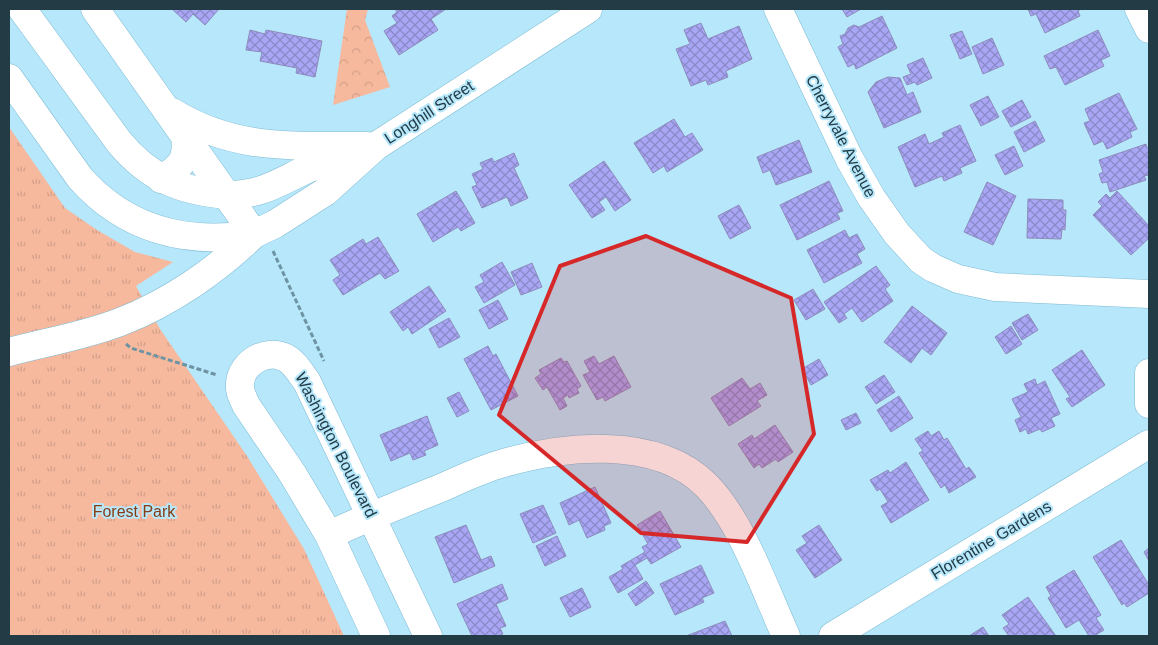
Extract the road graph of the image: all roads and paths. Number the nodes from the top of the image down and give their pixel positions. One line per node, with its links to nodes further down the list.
1 (22, 9): 11 (main road)
2 (95, 9): 8 (main road, Longhill Street)
3 (588, 9): 10 (main road, Longhill Street)
4 (778, 9): 14 (main road, Cherryvale Avenue)
5 (1139, 9): 6 (main road)
6 (1149, 29)
7 (9, 78): 13 (main road)
8 (166, 108): 9 (main road, Longhill Street); 10 (main road, Longhill Street)
9 (185, 135): 11 (main road); 12 (main road, Longhill Street)
10 (376, 146): 12 (main road); 13 (main road)
11 (161, 178): 12 (main road)
12 (227, 195): 13 (main road, Longhill Street)
13 (254, 234): 15 (main road)
14 (1149, 294)
15 (104, 328): 16 (main road); 18 (path)
16 (9, 352)
17 (1149, 373): 19 (main road)
18 (240, 382): 21 (main road, Washington Boulevard); 22 (main road)
19 (1149, 404)
20 (1149, 444): 26 (main road, Florentine Gardens)
21 (371, 516): 22 (main road); 24 (main road, Washington Boulevard); 25 (main road)
22 (329, 535): 23 (main road)
23 (376, 636)
24 (428, 636)
25 (786, 636)
26 (833, 636)

